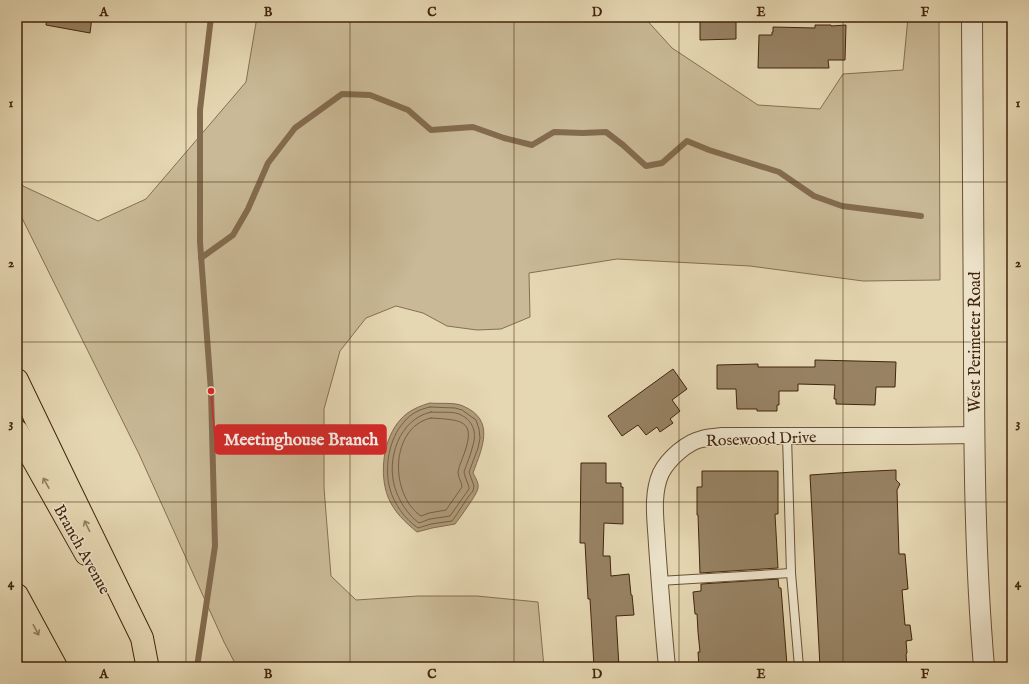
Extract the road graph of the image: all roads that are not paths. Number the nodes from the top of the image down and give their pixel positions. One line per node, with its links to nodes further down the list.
1 (972, 17): 4 (street, West Perimeter Road)
2 (17, 380): 10 (highway, one-way to 2)
3 (17, 431): 10 (highway, Branch Avenue, one-way to 3)
4 (974, 435): 5 (street, Rosewood Drive); 15 (street, West Perimeter Road)
5 (787, 436): 6 (lane); 7 (street, Rosewood Drive)
6 (791, 573): 7 (lane); 14 (lane)
7 (659, 581): 13 (street, Rosewood Drive)
8 (17, 596): 12 (highway, one-way to 12)
9 (17, 637): 11 (highway)
10 (148, 666)
11 (42, 667)
12 (56, 667)
13 (667, 667)
14 (799, 667)
15 (984, 667)

